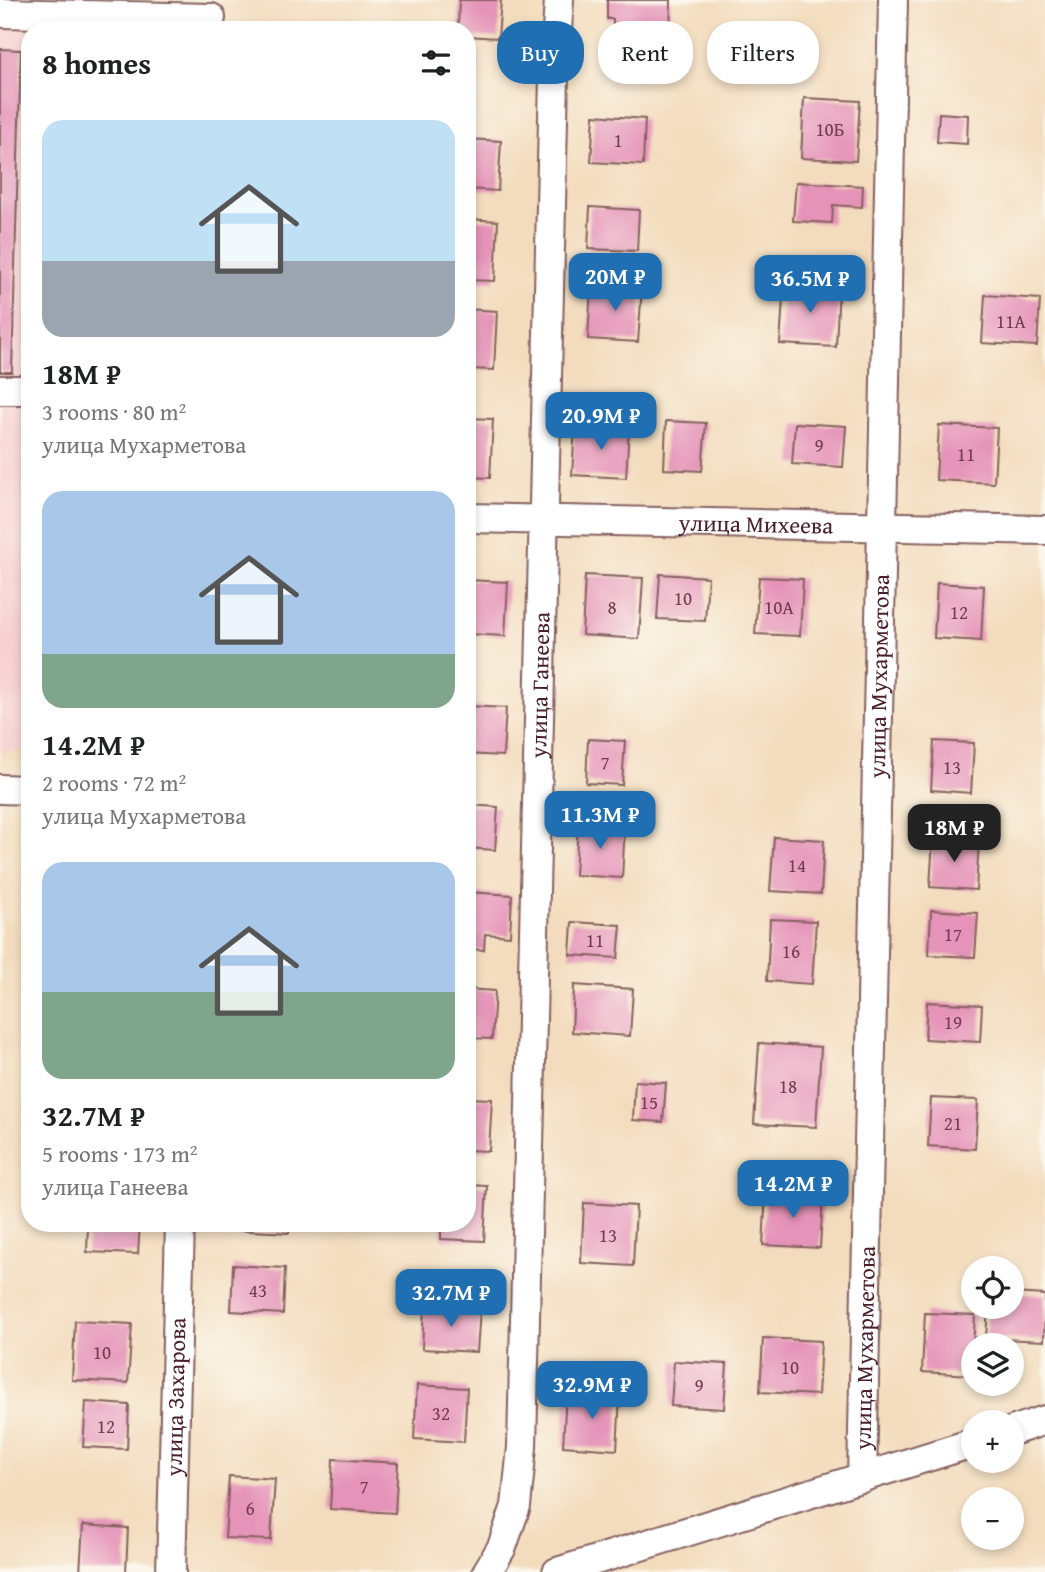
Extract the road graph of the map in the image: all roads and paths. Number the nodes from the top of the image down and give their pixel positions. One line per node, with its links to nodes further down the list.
1 (559, 0): 10 (street, улица Ганеева)
2 (893, 0): 11 (street, улица Мухарметова)
3 (0, 13): 5 (street)
4 (211, 16): 6 (street)
5 (52, 21)
6 (84, 21)
7 (0, 390): 8 (street)
8 (21, 390)
9 (476, 518): 10 (street, улица Михеева)
10 (544, 519): 11 (street, улица Михеева); 21 (street, улица Ганеева)
11 (882, 526): 12 (street, улица Михеева); 19 (street, улица Мухарметова)
12 (1045, 530)
13 (0, 789): 14 (street)
14 (21, 790)
15 (180, 1232): 20 (street, улица Захарова)
16 (1045, 1420): 17 (street)
17 (1024, 1427)
18 (961, 1447): 19 (street)
19 (862, 1478): 22 (street)
20 (171, 1572)
21 (487, 1572)
22 (557, 1572)

